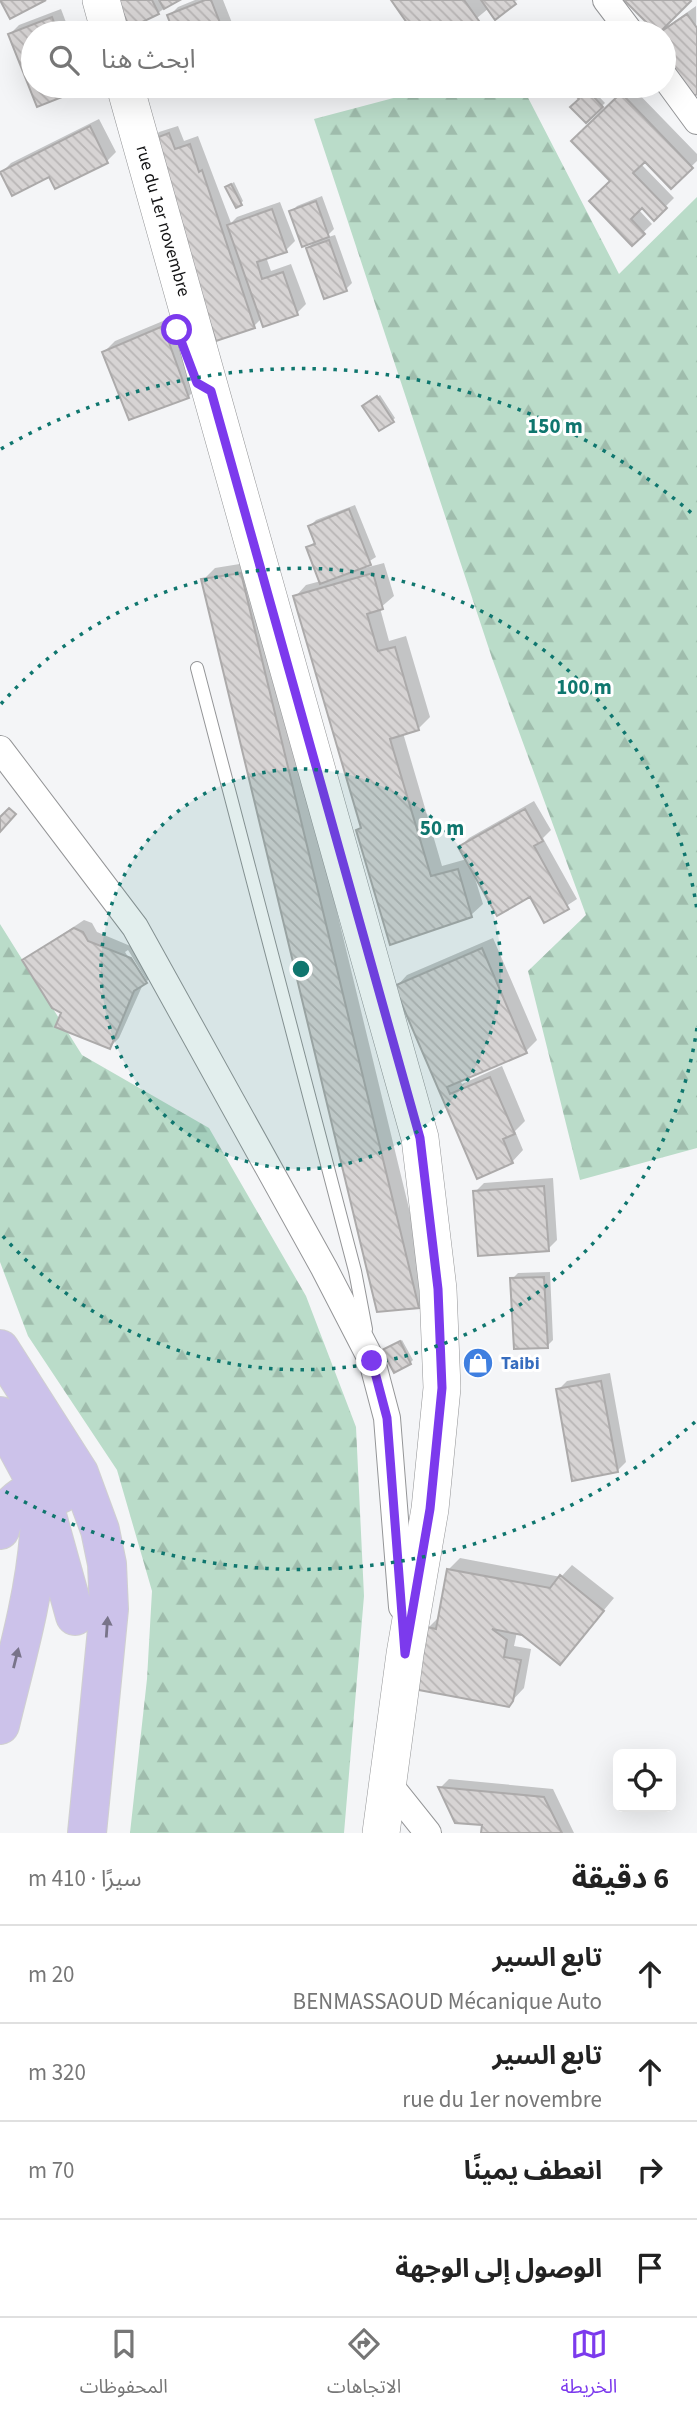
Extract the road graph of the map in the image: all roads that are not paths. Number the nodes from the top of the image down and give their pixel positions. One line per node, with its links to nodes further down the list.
1 (101, 0): 3 (main road)
2 (606, 0): 4 (street)
3 (107, 21)
4 (622, 21)
5 (676, 92): 7 (street)
6 (128, 98): 18 (main road, rue du 1er novembre)
7 (697, 121)
8 (197, 668): 11 (lane)
9 (0, 749): 11 (street)
10 (0, 1349): 12 (main road)
11 (372, 1361): 18 (street)
12 (17, 1408): 13 (main road); 15 (main road)
13 (40, 1490): 14 (main road); 15 (main road); 16 (main road); 17 (main road)
14 (0, 1530)
15 (100, 1530): 20 (main road, one-way to 15)
16 (75, 1616): 17 (main road); 20 (main road)
17 (26, 1619): 19 (main road, one-way to 17)
18 (405, 1654): 21 (main road, rue du 1er novembre)
19 (0, 1725)
20 (96, 1744): 22 (main road)
21 (388, 1783): 23 (main road, rue du 1er novembre); 24 (street)
22 (87, 1833)
23 (382, 1833)
24 (428, 1833)

